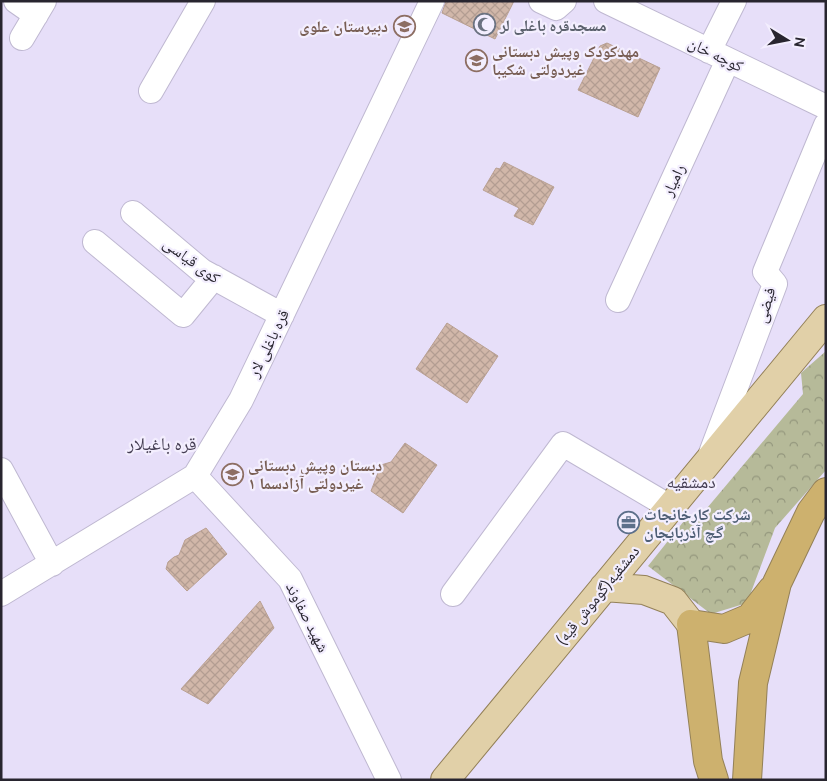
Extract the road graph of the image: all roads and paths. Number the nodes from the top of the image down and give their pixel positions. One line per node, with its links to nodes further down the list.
1 (16, 1): 8 (street)
2 (203, 1): 12 (street)
3 (432, 1): 19 (street, قره باغلی لار)
4 (541, 1): 5 (street)
5 (564, 1)
6 (606, 1): 9 (street, کوچه خان)
7 (734, 1): 11 (street, رامیار)
8 (40, 8): 10 (street)
9 (644, 10): 11 (street, کوچه خان)
10 (22, 38)
11 (719, 55): 13 (street, کوچه خان); 18 (street, رامیار)
12 (151, 91)
13 (826, 107)
14 (826, 125): 21 (street, فیضی)
15 (133, 213): 17 (street, کوی قیاسی)
16 (95, 242): 17 (street)
17 (214, 278): 19 (street, کوی قیاسی)
18 (618, 300)
19 (282, 315): 23 (street, قره باغلی لار)
20 (826, 319): 21 (main road, دمشقیه(گوموش قیه))
21 (708, 460): 25 (main road, دمشقیه(گوموش قیه))
22 (1, 470): 26 (street)
23 (195, 476): 26 (street, قره باغلی لار); 32 (street, شهید صفاوند)
24 (826, 492): 27 (highway)
25 (670, 507): 28 (main road, دمشقیه(گوموش قیه)); 30 (street)
26 (52, 564): 29 (street, قره باغلی لار)
27 (777, 583): 31 (highway); 35 (highway)
28 (604, 587): 31 (main road); 33 (main road, دمشقیه(گوموش قیه))
29 (1, 594)
30 (452, 594)
31 (691, 624): 34 (highway)
32 (389, 780)
33 (445, 780)
34 (714, 780)
35 (747, 780)

